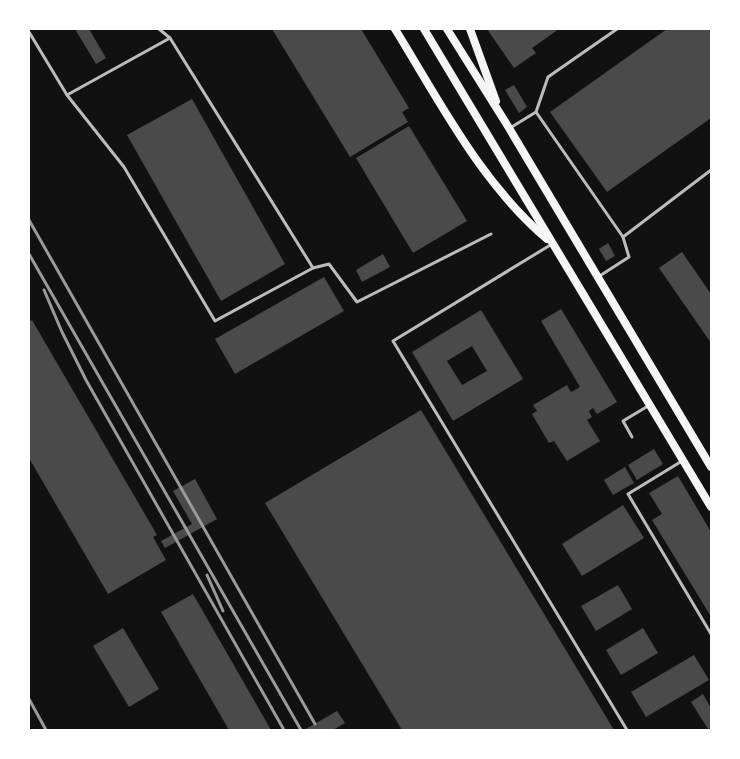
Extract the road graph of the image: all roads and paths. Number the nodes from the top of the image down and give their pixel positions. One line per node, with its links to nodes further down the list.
1 (159, 29): 8 (lane)
2 (395, 29): 16 (main road)
3 (424, 29): 16 (main road)
4 (448, 29): 11 (main road)
5 (470, 29): 11 (main road)
6 (617, 29): 10 (lane)
7 (29, 32): 9 (lane)
8 (170, 38): 9 (lane); 17 (lane)
9 (67, 95): 17 (lane)
10 (536, 112): 12 (lane); 15 (lane)
11 (500, 113): 12 (main road)
12 (509, 128): 18 (main road)
13 (711, 170): 15 (lane)
14 (491, 234): 17 (lane)
15 (623, 237): 18 (lane)
16 (552, 244): 19 (main road); 25 (lane)
17 (313, 268)
18 (597, 278): 22 (main road)
19 (650, 405): 20 (lane); 21 (main road)
20 (632, 437)
21 (683, 461): 23 (main road); 24 (lane)
22 (711, 467)
23 (711, 507)
24 (711, 634)
25 (627, 730)

